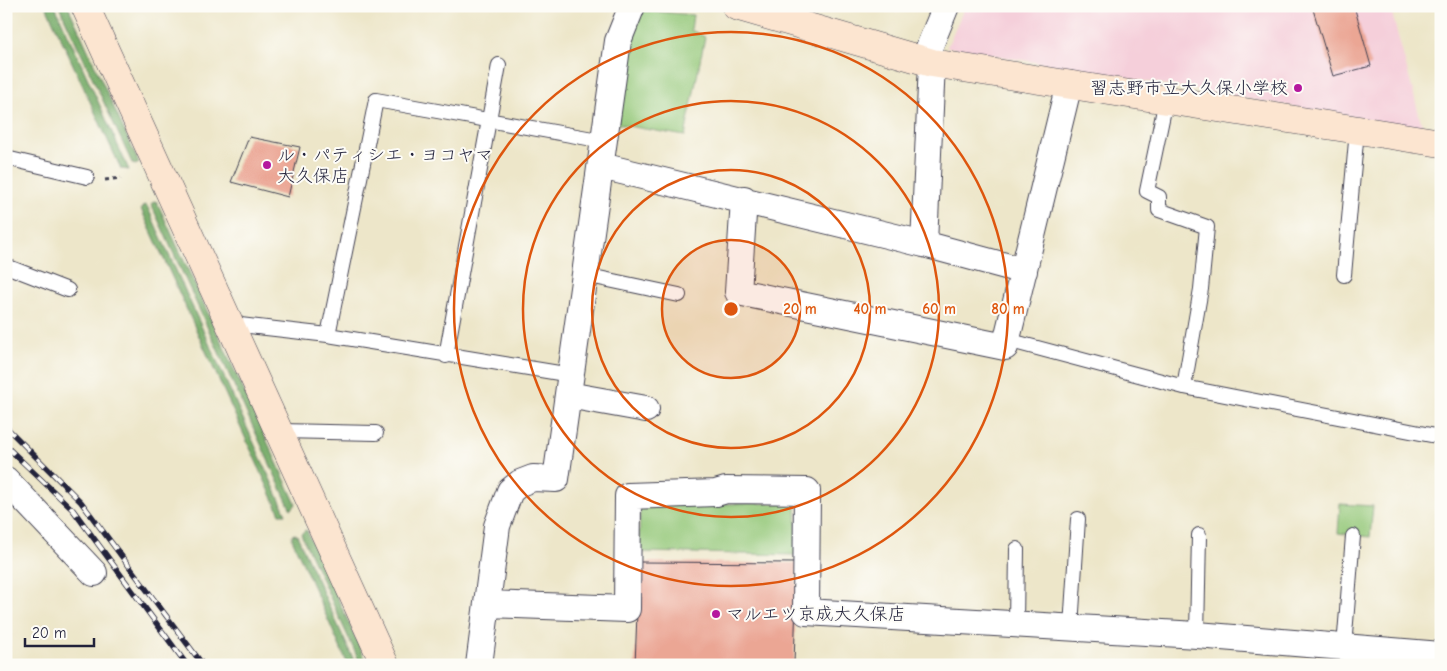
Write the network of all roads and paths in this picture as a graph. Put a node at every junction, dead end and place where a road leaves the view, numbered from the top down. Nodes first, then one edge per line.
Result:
1 (85, 6) edge
2 (632, 6) edge
3 (736, 6) edge
4 (946, 6) edge
5 (928, 62) junction
6 (499, 65) dead end
7 (1069, 84) junction
8 (1166, 100) junction
9 (489, 119) junction
10 (1358, 130) junction
11 (1441, 143) edge
12 (602, 154) junction
13 (6, 158) edge
14 (87, 177) dead end
15 (744, 199) junction
16 (924, 244) junction
17 (6, 266) edge
18 (1024, 271) junction
19 (585, 275) junction
20 (1344, 275) dead end
21 (68, 290) dead end
22 (679, 295) dead end
23 (232, 324) junction
24 (328, 335) junction
25 (1007, 340) junction
26 (446, 356) junction
27 (570, 385) junction
28 (1184, 388) junction
29 (646, 409) dead end
30 (280, 431) junction
31 (376, 433) dead end
32 (1441, 437) edge
33 (6, 480) edge
34 (1078, 519) dead end
35 (1199, 535) dead end
36 (1353, 536) dead end
37 (1017, 549) dead end
38 (94, 573) dead end
39 (487, 604) junction
40 (1016, 624) junction
41 (1071, 627) junction
42 (1197, 635) junction
43 (1344, 647) junction
44 (1441, 655) edge
45 (385, 665) edge
46 (479, 665) edge

1 - 23 street
2 - 12 street
3 - 5 street
4 - 5 street
5 - 7 street
5 - 16 street
6 - 9 lane
7 - 8 street
7 - 18 street
8 - 10 street
8 - 28 lane
9 - 12 lane
9 - 24 lane
9 - 26 lane
10 - 11 street
10 - 20 lane
12 - 15 street
12 - 19 street
13 - 14 lane
15 - 16 street
15 - 25 street
16 - 18 street
17 - 21 lane
18 - 25 street
19 - 22 lane
19 - 27 street
23 - 24 lane
23 - 30 street
24 - 26 lane
25 - 28 lane
26 - 27 lane
27 - 29 street
27 - 39 street
28 - 32 lane
30 - 31 lane
30 - 45 street
33 - 38 street
34 - 41 lane
35 - 42 lane
36 - 43 lane
37 - 40 lane
39 - 40 street
39 - 46 street
40 - 41 street
41 - 42 street
42 - 43 street
43 - 44 street

